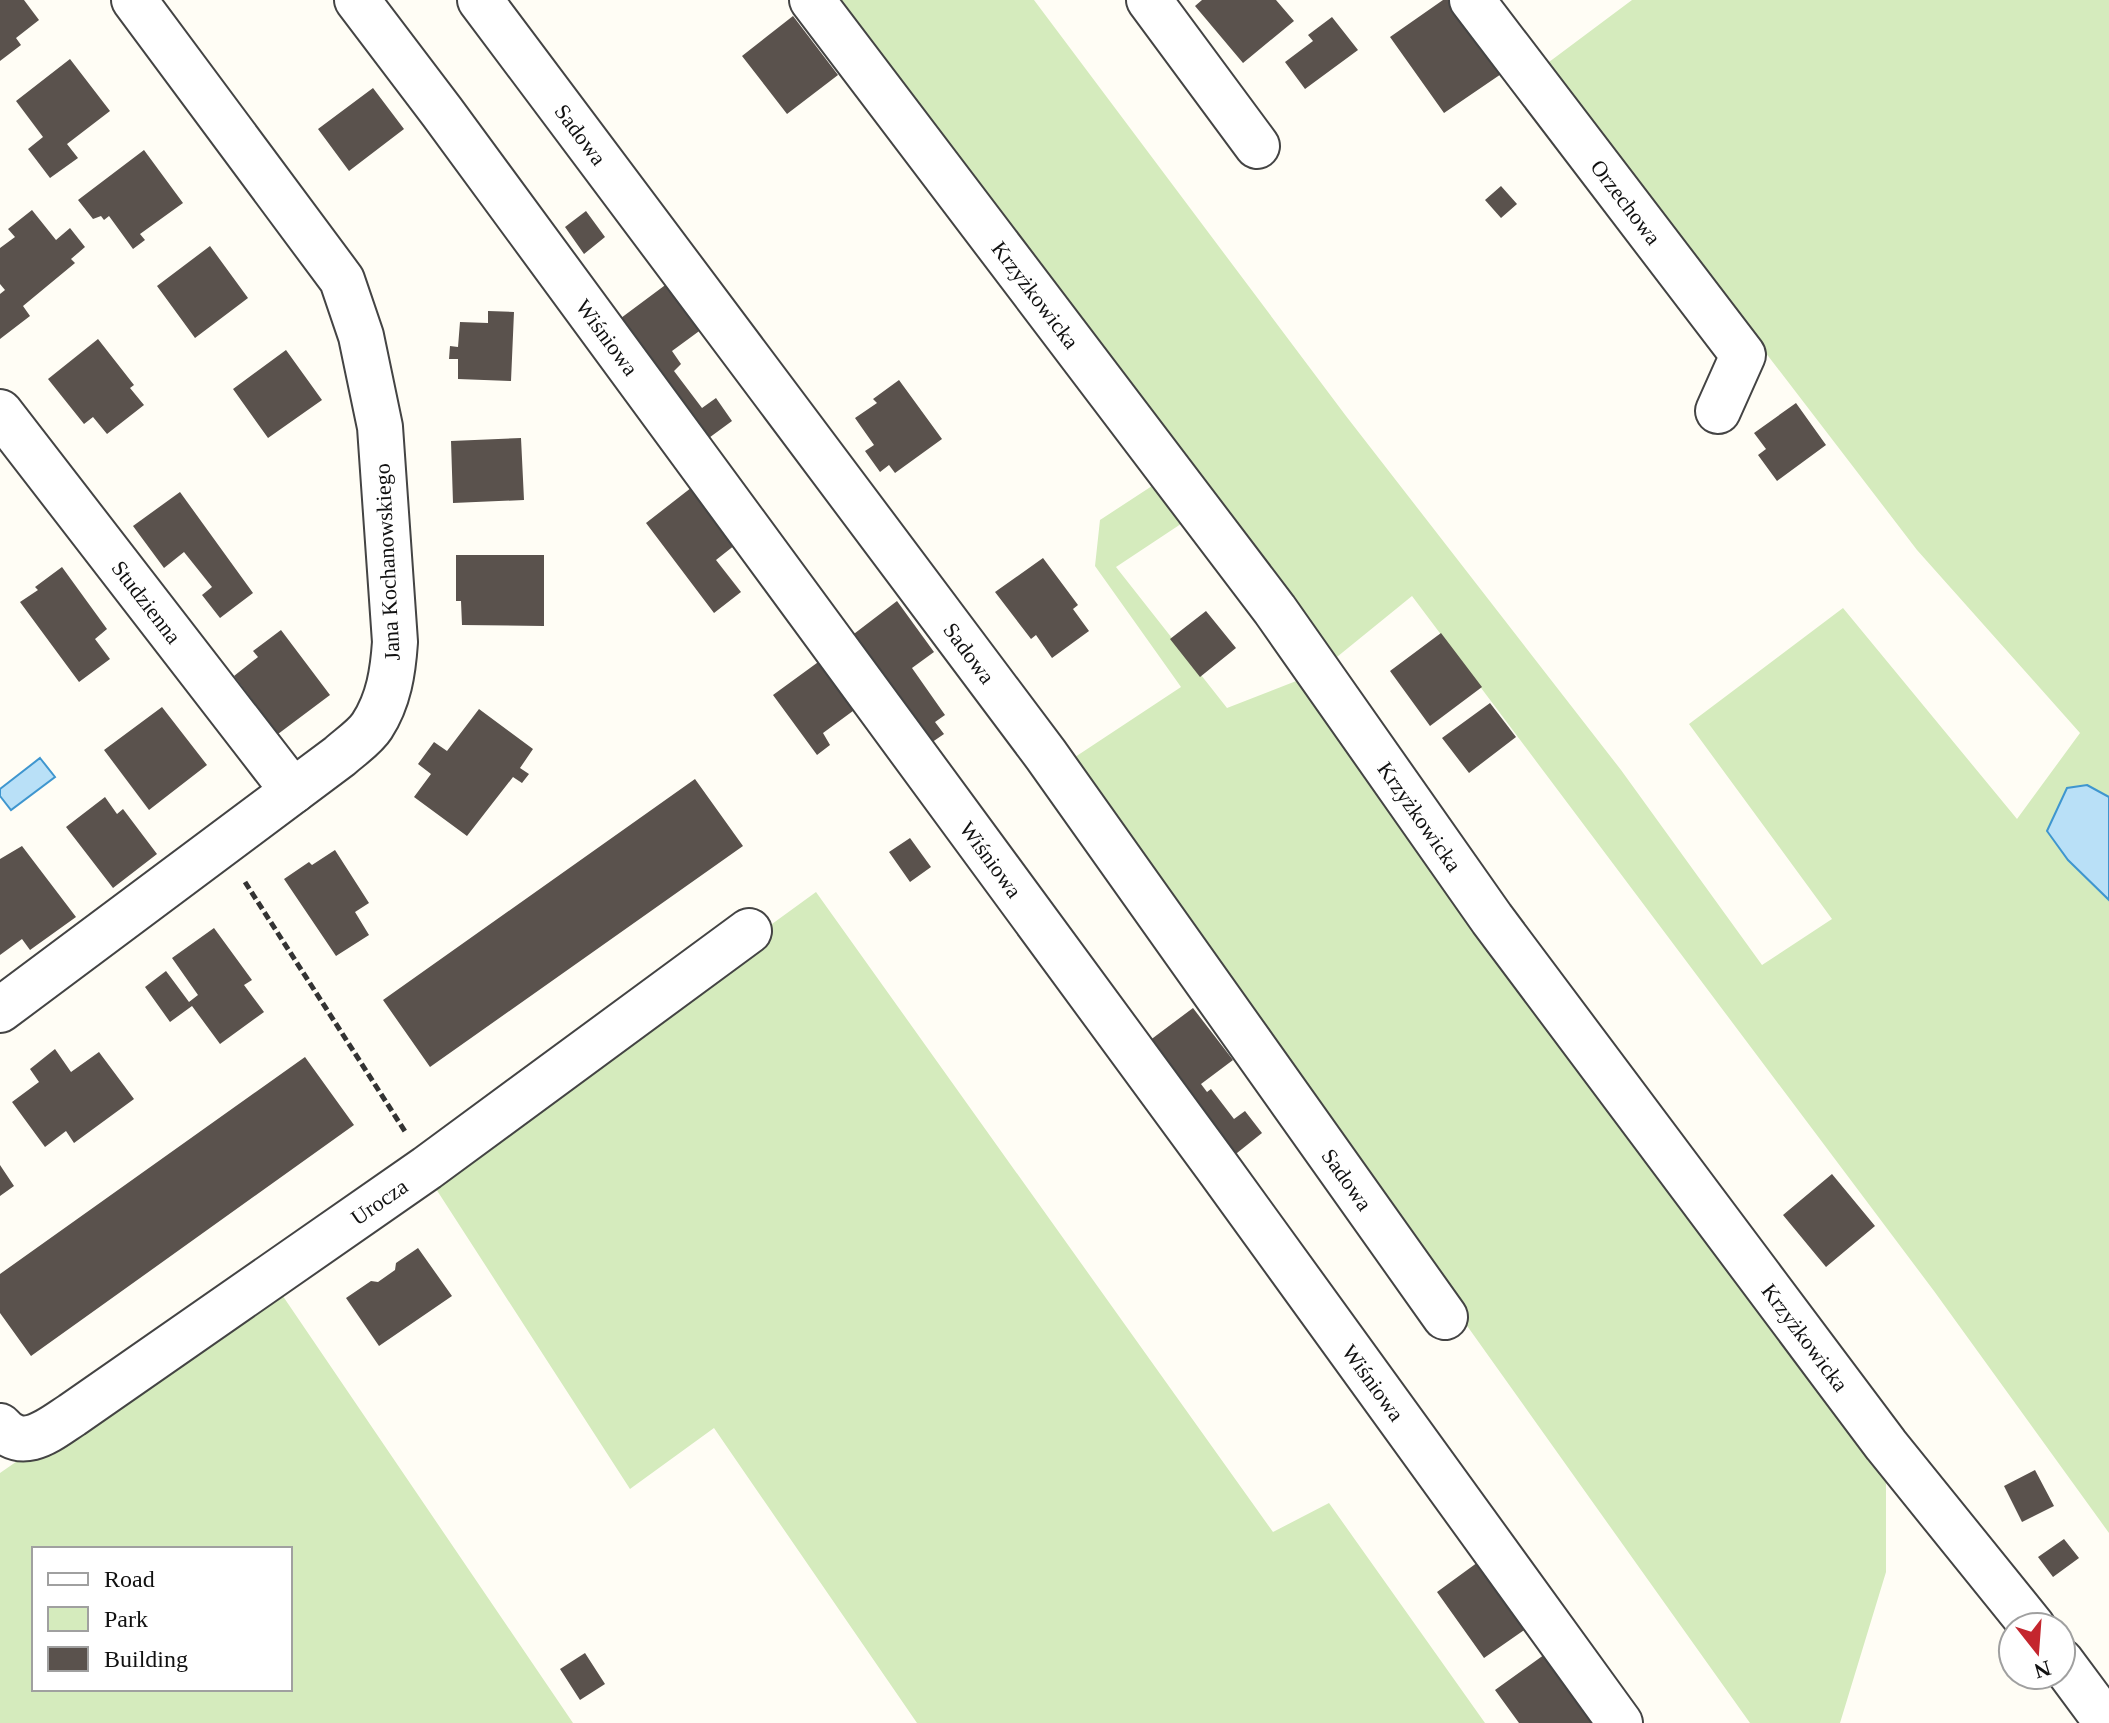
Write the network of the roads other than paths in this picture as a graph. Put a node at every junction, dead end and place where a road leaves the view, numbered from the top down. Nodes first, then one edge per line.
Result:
1 (134, 0) edge
2 (357, 0) edge
3 (480, 0) edge
4 (812, 0) edge
5 (1149, 0) edge
6 (1472, 0) edge
7 (1257, 146) dead end
8 (1718, 411) dead end
9 (0, 412) edge
10 (293, 791) junction
11 (749, 931) dead end
12 (0, 1010) edge
13 (1445, 1317) dead end
14 (0, 1426) edge
15 (2020, 1611) edge
16 (2077, 1683) edge
17 (1620, 1723) edge
18 (2107, 1723) edge

1 - 10 street, Jana Kochanowskiego
2 - 17 street, Wiśniowa
3 - 13 street, Sadowa
4 - 15 street, Krzyżkowicka
5 - 7 street
6 - 8 street, Orzechowa
9 - 10 street, Studzienna
10 - 12 street, Jana Kochanowskiego
11 - 14 street, Urocza
16 - 18 street

